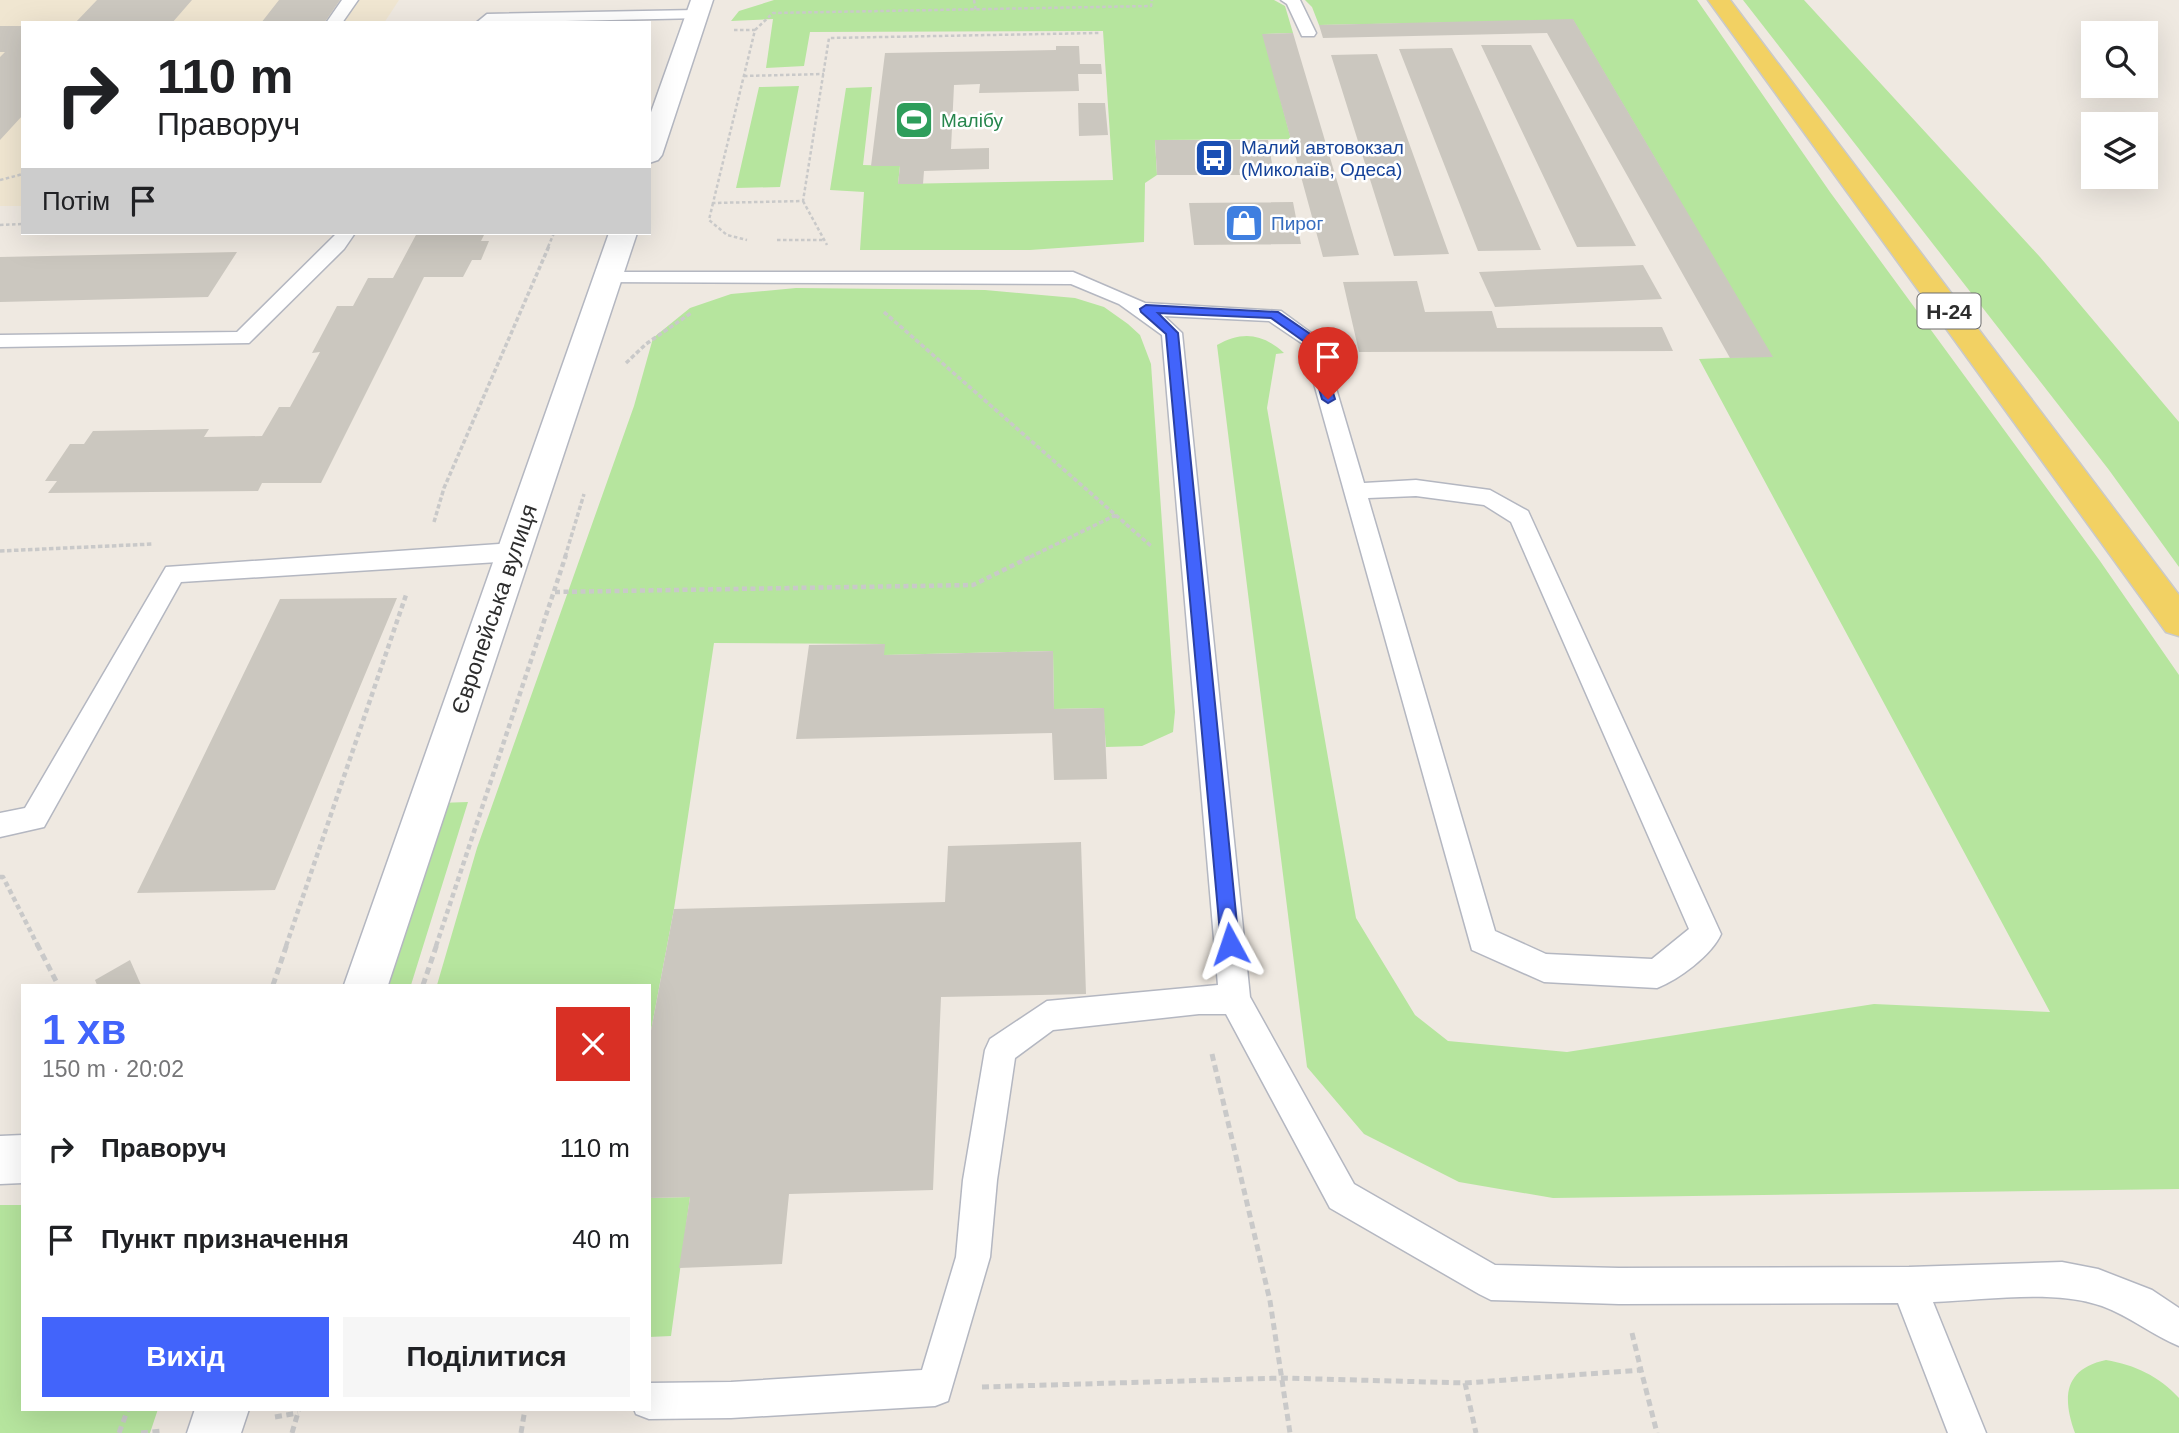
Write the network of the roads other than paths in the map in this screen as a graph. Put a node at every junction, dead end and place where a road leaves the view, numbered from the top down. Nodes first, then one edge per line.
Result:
1 (350, 0) edge
2 (1289, 0) edge
3 (1719, 0) edge
4 (697, 15) edge
5 (335, 21) edge
6 (485, 21) edge
7 (1308, 33) dead end
8 (651, 149) edge
9 (344, 235) edge
10 (622, 235) edge
11 (607, 278) junction
12 (1146, 309) junction
13 (0, 341) edge
14 (1355, 491) junction
15 (514, 552) junction
16 (2179, 622) edge
17 (0, 825) edge
18 (366, 984) edge
19 (1235, 1000) junction
20 (21, 1159) edge
21 (0, 1160) edge
22 (1909, 1285) junction
23 (2179, 1328) edge
24 (651, 1401) edge
25 (221, 1411) edge
26 (214, 1433) edge
27 (1967, 1433) edge

1 - 5 lane
2 - 7 lane
3 - 16 main road, Н-24
4 - 6 lane
4 - 8 street
9 - 13 lane
10 - 11 street, Європейська вулиця
11 - 12 lane
11 - 15 street, Європейська вулиця
12 - 14 lane
12 - 19 lane
14 - 14 lane
15 - 17 lane
15 - 18 street, Європейська вулиця
19 - 22 lane
19 - 24 lane
20 - 21 street
22 - 23 lane
22 - 27 lane
25 - 26 street

